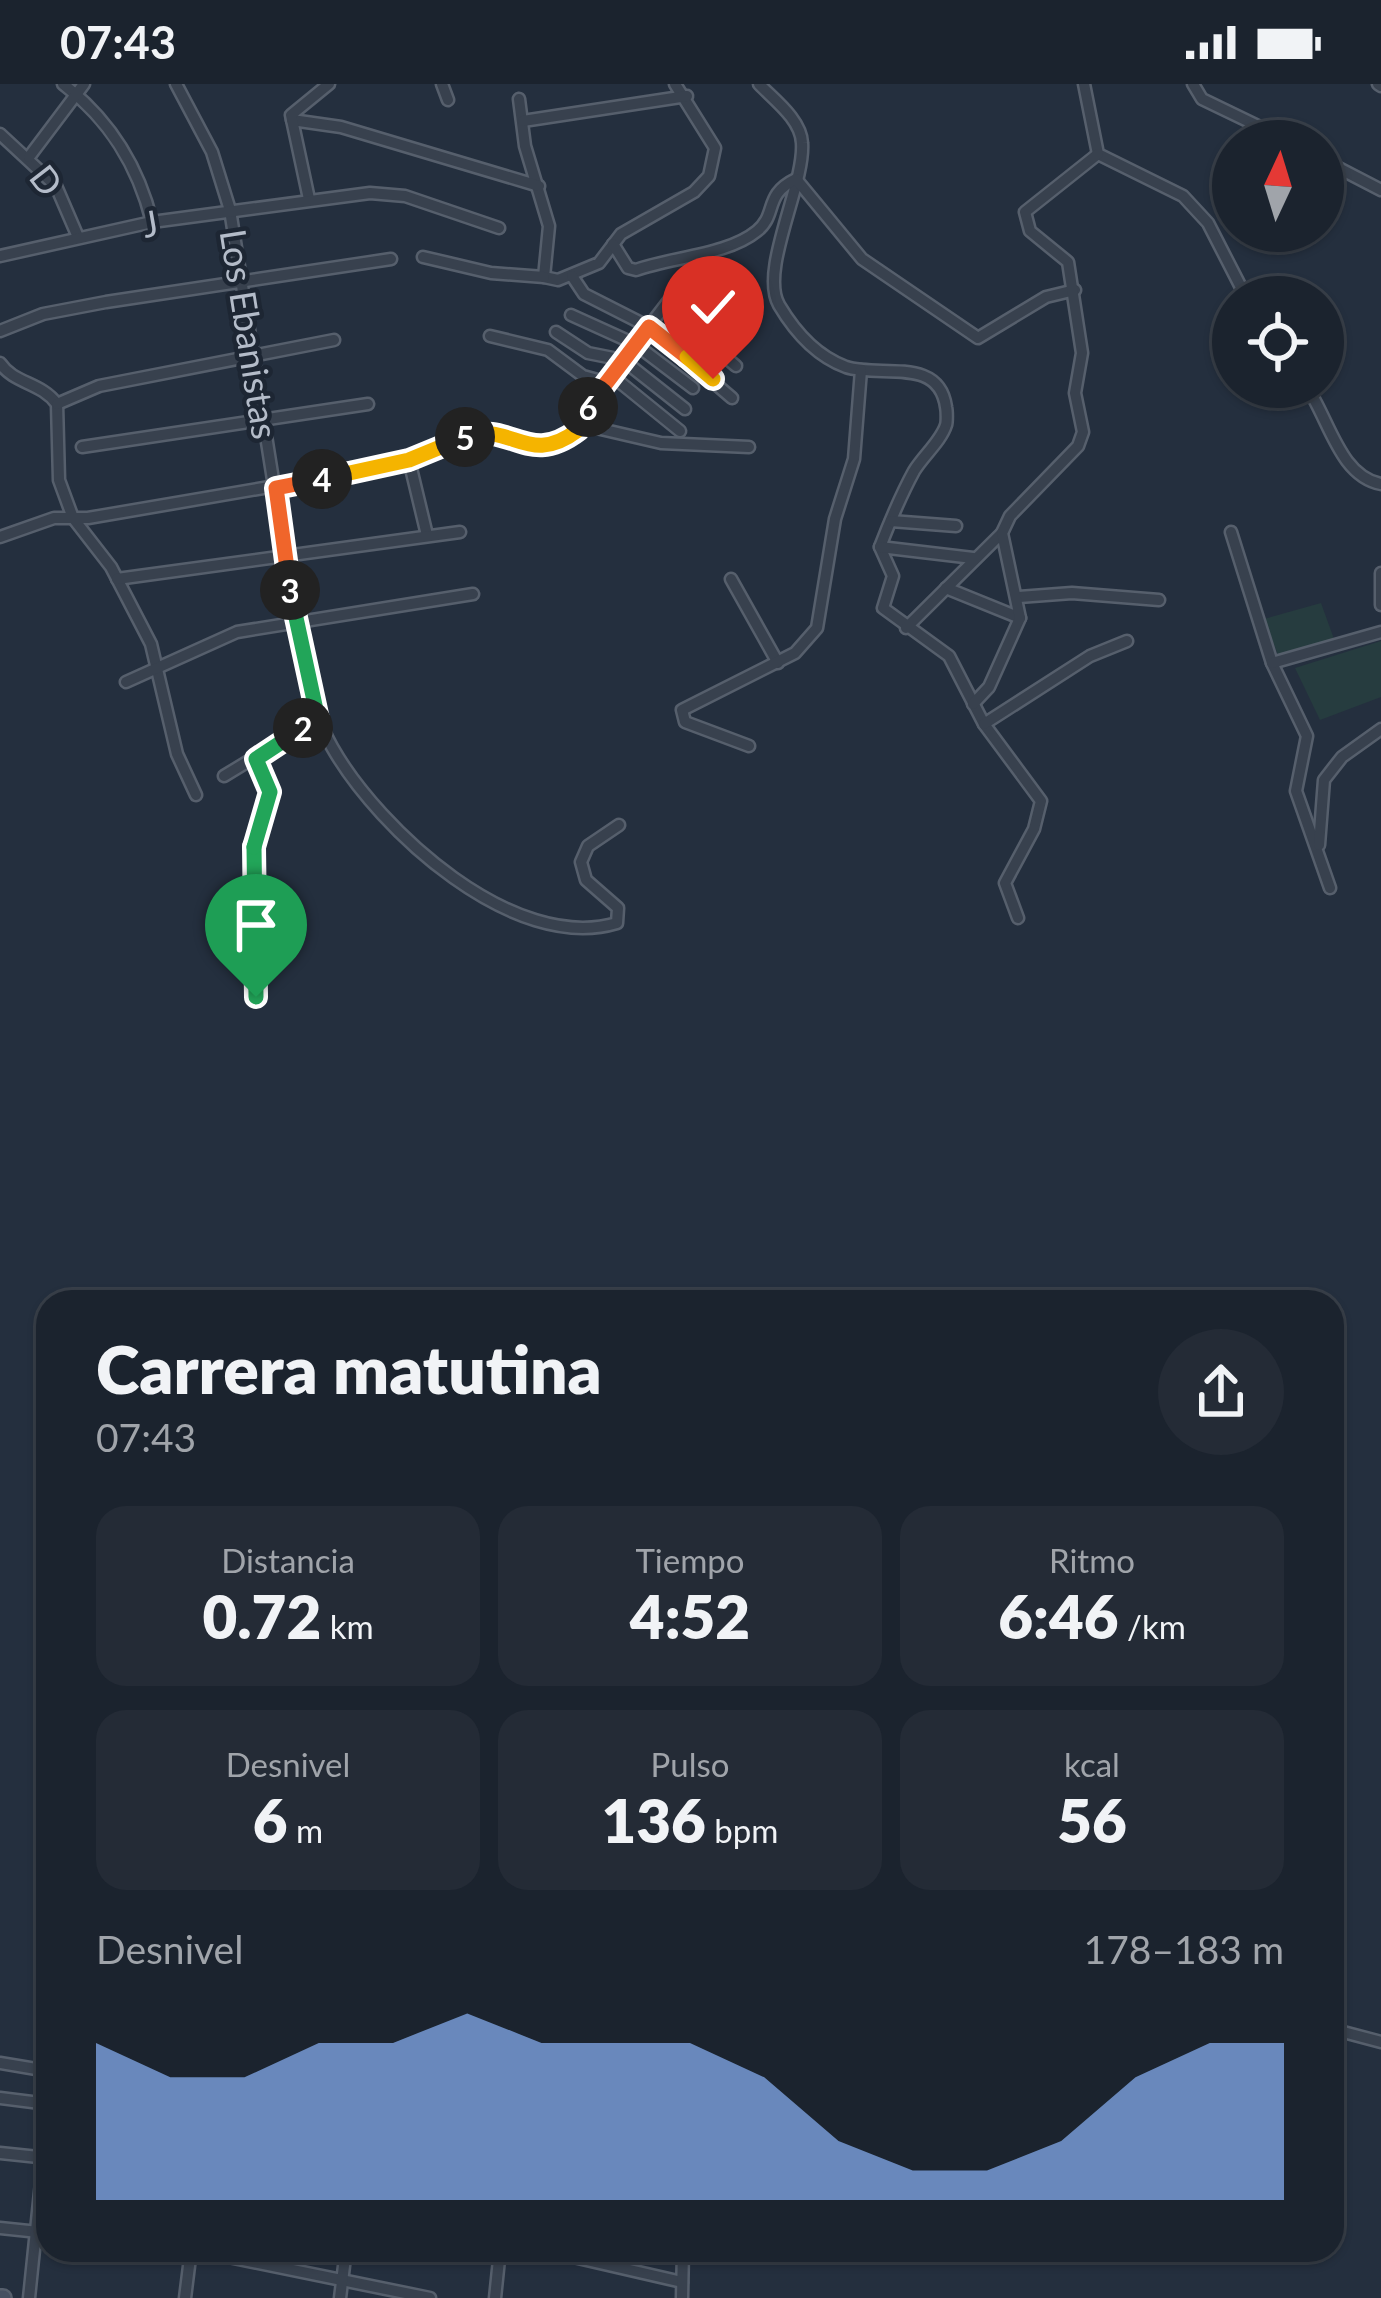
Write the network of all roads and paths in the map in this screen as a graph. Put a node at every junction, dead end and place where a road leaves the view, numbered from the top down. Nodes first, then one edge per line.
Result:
1 (63, 84) edge
2 (176, 84) edge
3 (329, 84) edge
4 (442, 84) edge
5 (674, 84) edge
6 (758, 84) edge
7 (1084, 84) edge
8 (1192, 84) edge
9 (80, 89) edge
10 (687, 97) junction
11 (448, 100) dead end
12 (519, 100) dead end
13 (292, 120) junction
14 (1246, 120) edge
15 (523, 121) junction
16 (0, 134) edge
17 (1098, 154) junction
18 (29, 157) junction
19 (1344, 171) edge
20 (796, 179) junction
21 (538, 186) junction
22 (1381, 190) edge
23 (308, 200) junction
24 (230, 210) junction
25 (152, 222) junction
26 (499, 228) dead end
27 (78, 237) junction
28 (613, 244) junction
29 (0, 256) edge
30 (423, 257) dead end
31 (391, 259) dead end
32 (572, 276) junction
33 (1235, 276) edge
34 (544, 277) junction
35 (242, 285) junction
36 (677, 290) dead end
37 (1075, 290) junction
38 (666, 307) junction
39 (571, 315) dead end
40 (649, 327) junction
41 (0, 331) edge
42 (556, 332) dead end
43 (490, 336) dead end
44 (334, 340) dead end
45 (635, 344) junction
46 (254, 352) junction
47 (623, 360) junction
48 (0, 363) edge
49 (736, 366) dead end
50 (861, 370) junction
51 (608, 379) junction
52 (693, 388) dead end
53 (732, 398) dead end
54 (57, 404) junction
55 (368, 404) dead end
56 (1319, 408) edge
57 (685, 409) dead end
58 (264, 420) junction
59 (578, 430) junction
60 (680, 431) dead end
61 (82, 446) dead end
62 (749, 447) dead end
63 (409, 460) junction
64 (1381, 484) edge
65 (276, 488) junction
66 (73, 518) junction
67 (891, 521) junction
68 (956, 526) dead end
69 (460, 532) dead end
70 (1232, 532) dead end
71 (1001, 533) junction
72 (427, 535) junction
73 (0, 537) edge
74 (880, 547) junction
75 (285, 556) junction
76 (973, 558) junction
77 (1381, 573) edge
78 (117, 579) junction
79 (731, 579) dead end
80 (946, 589) junction
81 (473, 594) dead end
82 (1018, 597) junction
83 (1159, 600) dead end
84 (1381, 605) edge
85 (1020, 618) junction
86 (295, 624) junction
87 (906, 628) junction
88 (1381, 632) edge
89 (1127, 641) dead end
90 (778, 663) junction
91 (1272, 663) junction
92 (156, 667) junction
93 (126, 682) dead end
94 (973, 704) junction
95 (318, 719) junction
96 (984, 724) junction
97 (1381, 729) edge
98 (748, 746) dead end
99 (256, 759) junction
100 (224, 776) dead end
101 (196, 795) dead end
102 (619, 825) dead end
103 (1319, 845) junction
104 (1330, 888) dead end
105 (1018, 918) dead end
106 (256, 997) dead end
107 (1344, 2032) edge
108 (1381, 2042) edge
109 (0, 2063) edge
110 (36, 2070) edge
111 (0, 2098) edge
112 (36, 2102) edge
113 (0, 2153) edge
114 (36, 2157) edge
115 (0, 2228) edge
116 (36, 2231) edge
117 (36, 2262) edge
118 (190, 2262) edge
119 (254, 2262) edge
120 (345, 2262) edge
121 (499, 2262) edge
122 (595, 2262) edge
123 (683, 2262) edge
124 (343, 2279) junction
125 (682, 2282) junction
126 (29, 2298) edge
127 (185, 2298) edge
128 (340, 2298) edge
129 (430, 2298) edge
130 (495, 2298) edge
131 (682, 2298) edge

1 - 9 street
2 - 24 street, Los Ebanistas
3 - 13 street
4 - 11 street
5 - 10 street
6 - 20 street
7 - 17 street
8 - 14 street
9 - 18 street
9 - 25 street
10 - 15 street
10 - 28 street
12 - 15 street
13 - 21 street
13 - 23 street
15 - 21 street
16 - 18 street, D
17 - 33 street
17 - 37 street
18 - 27 street, D
19 - 22 street
20 - 28 street
20 - 37 street
20 - 50 street
21 - 34 street
23 - 24 street, J
23 - 26 street, J
24 - 25 street, J
24 - 35 street, Los Ebanistas
25 - 27 street, J
27 - 29 street, J
28 - 32 street
30 - 34 street
31 - 35 street
32 - 34 street
32 - 40 street
35 - 41 street
35 - 46 street, Los Ebanistas
36 - 38 street
37 - 71 street
38 - 40 street
38 - 49 street
39 - 45 street
40 - 45 street
40 - 53 street
42 - 47 street
43 - 51 street
44 - 46 street
45 - 47 street
45 - 52 street
46 - 54 street
46 - 58 street, Los Ebanistas
47 - 51 street
47 - 57 street
48 - 54 street
50 - 67 street
50 - 90 street
51 - 59 street
51 - 60 street
54 - 66 street
55 - 58 street
56 - 64 street
58 - 61 street
58 - 65 street, Los Ebanistas
59 - 62 street
59 - 63 street
63 - 65 street
63 - 72 street
65 - 66 street
65 - 75 street, Los Ebanistas
66 - 73 street
66 - 78 street
67 - 68 street
67 - 74 street
69 - 72 street
70 - 91 street
71 - 76 street
71 - 82 street
72 - 75 street
74 - 76 street
74 - 87 street
75 - 78 street
75 - 86 street, Los Ebanistas
76 - 80 street
77 - 84 street
78 - 92 street
79 - 90 street
80 - 85 street
80 - 87 street
81 - 86 street
82 - 83 street
82 - 85 street
85 - 94 street
86 - 92 street
86 - 95 street, Los Ebanistas
87 - 94 street
88 - 91 street
89 - 96 street
90 - 98 street
91 - 103 street
92 - 93 street
92 - 101 street
94 - 96 street
95 - 99 street
95 - 102 street, Los Ebanistas
96 - 105 street
97 - 103 street
99 - 100 street
99 - 106 street
103 - 104 street
107 - 108 street
109 - 110 street
111 - 112 street
113 - 114 street
115 - 116 street
117 - 126 street
118 - 127 street
119 - 124 street
120 - 124 street
121 - 130 street
122 - 125 street
123 - 125 street
124 - 128 street
124 - 129 street
125 - 131 street

